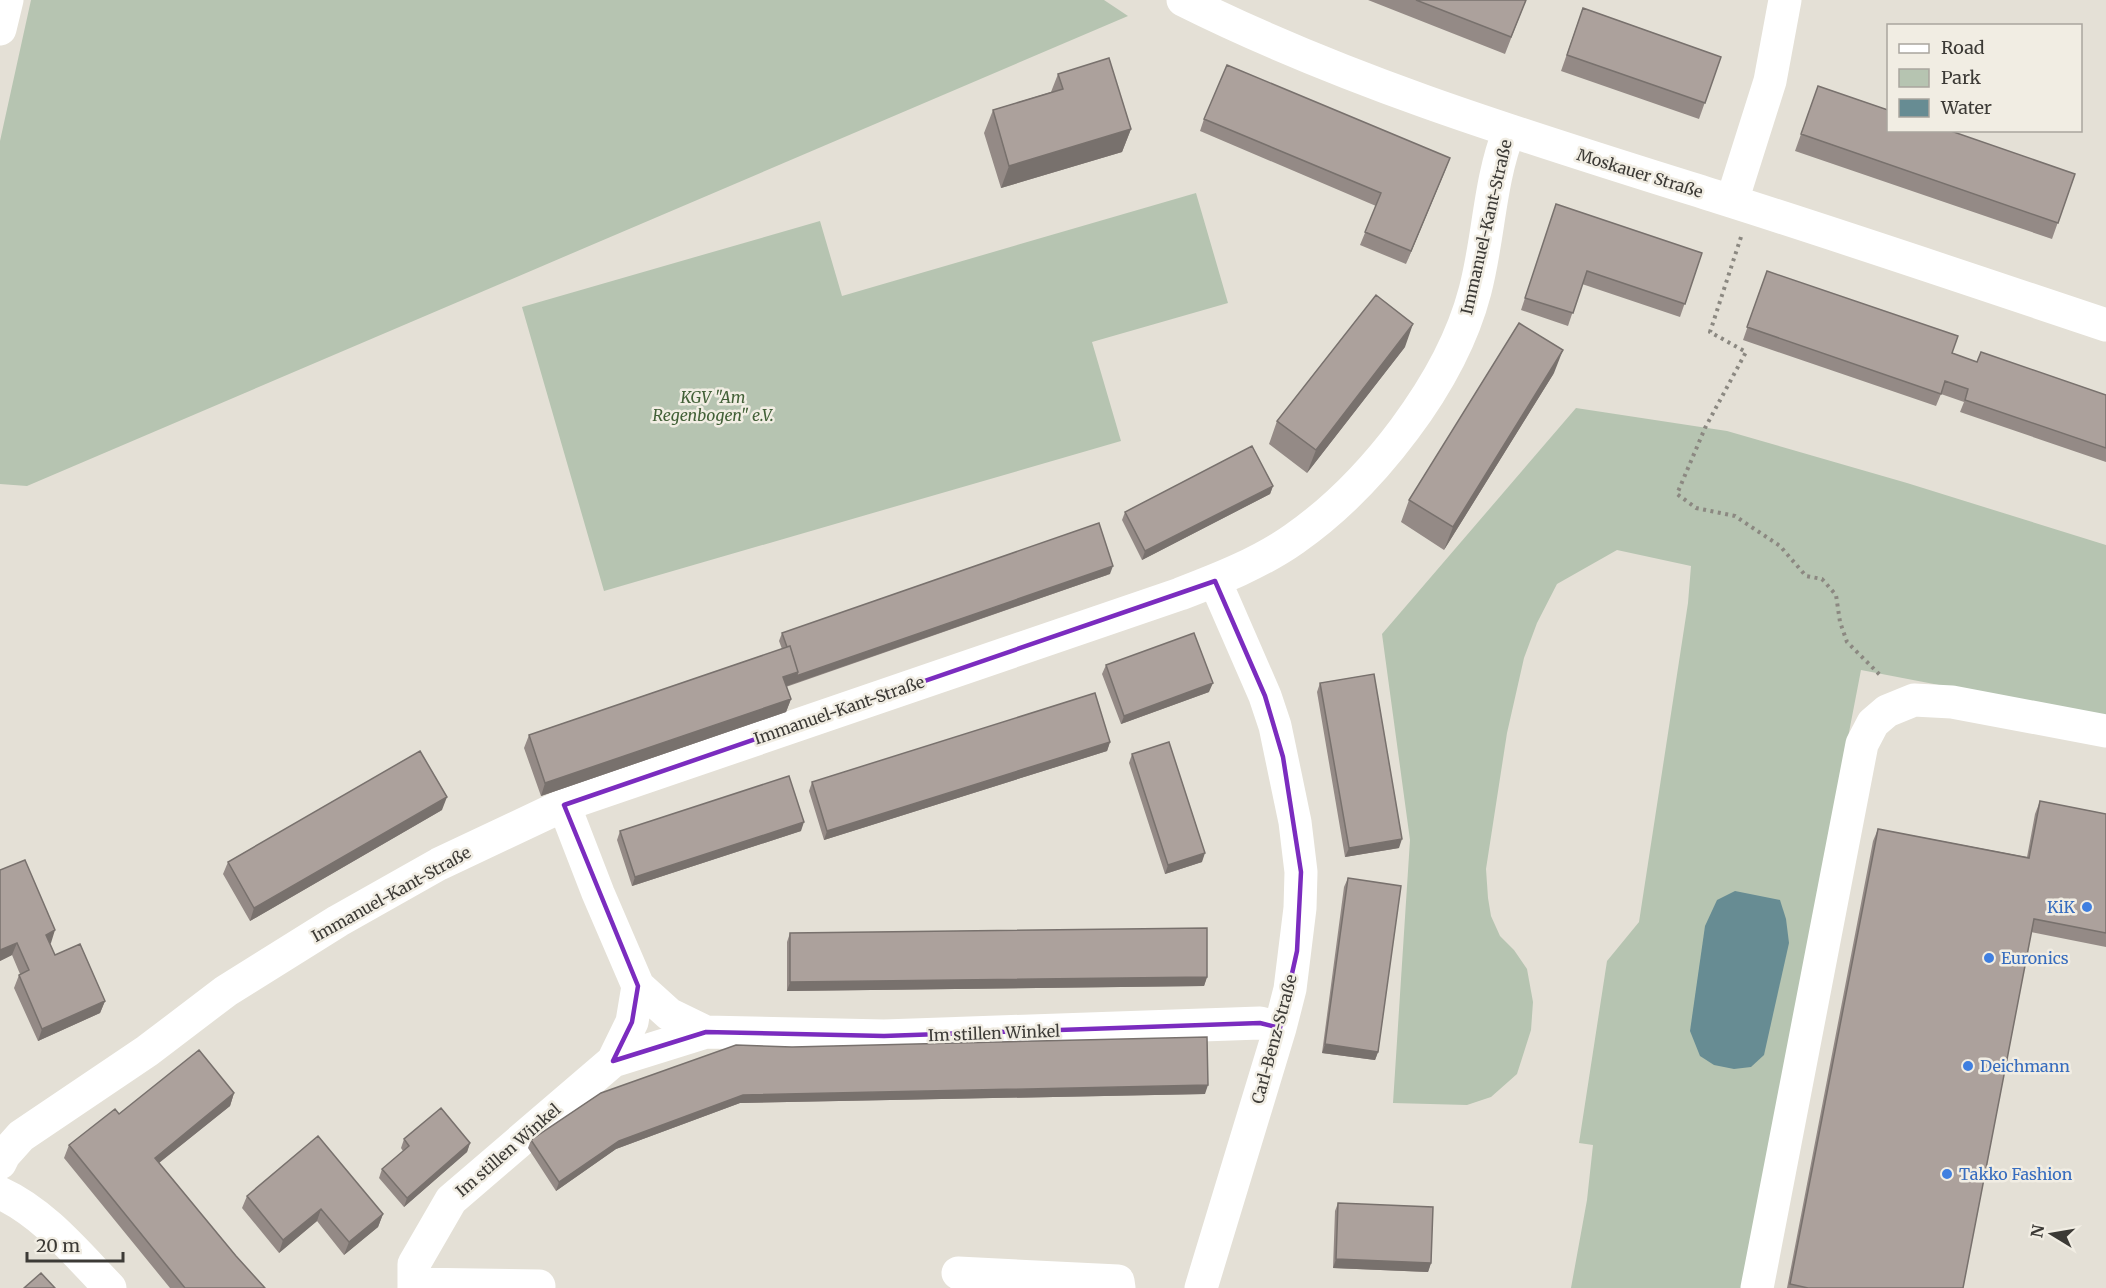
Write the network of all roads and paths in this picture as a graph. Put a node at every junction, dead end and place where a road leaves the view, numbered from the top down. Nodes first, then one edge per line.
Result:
1 (7, 0) edge
2 (1183, 0) edge
3 (1785, 0) edge
4 (0, 28) edge
5 (1509, 131) junction
6 (1741, 204) junction
7 (2106, 325) edge
8 (1215, 581) junction
9 (1900, 706) junction
10 (2106, 731) edge
11 (564, 805) junction
12 (638, 986) junction
13 (1280, 1028) junction
14 (706, 1032) junction
15 (613, 1061) junction
16 (0, 1163) edge
17 (0, 1193) edge
18 (958, 1273) dead end
19 (414, 1286) edge
20 (110, 1288) edge
21 (538, 1288) edge
22 (1119, 1288) edge
23 (1201, 1288) edge
24 (1757, 1288) edge

1 - 4 street
2 - 5 street, Moskauer Straße
3 - 6 street
5 - 6 street, Moskauer Straße
5 - 8 street, Immanuel-Kant-Straße
6 - 7 street, Moskauer Straße
6 - 9 path
8 - 11 street, Immanuel-Kant-Straße
8 - 13 street, Carl-Benz-Straße
9 - 10 street
9 - 24 street
11 - 12 street, Im stillen Winkel
11 - 16 street, Immanuel-Kant-Straße
12 - 14 street, Im stillen Winkel
12 - 15 street, Im stillen Winkel
13 - 14 street, Im stillen Winkel
13 - 23 street, Carl-Benz-Straße
14 - 15 street, Im stillen Winkel
15 - 19 street, Im stillen Winkel
17 - 20 street
18 - 22 street
19 - 21 street

